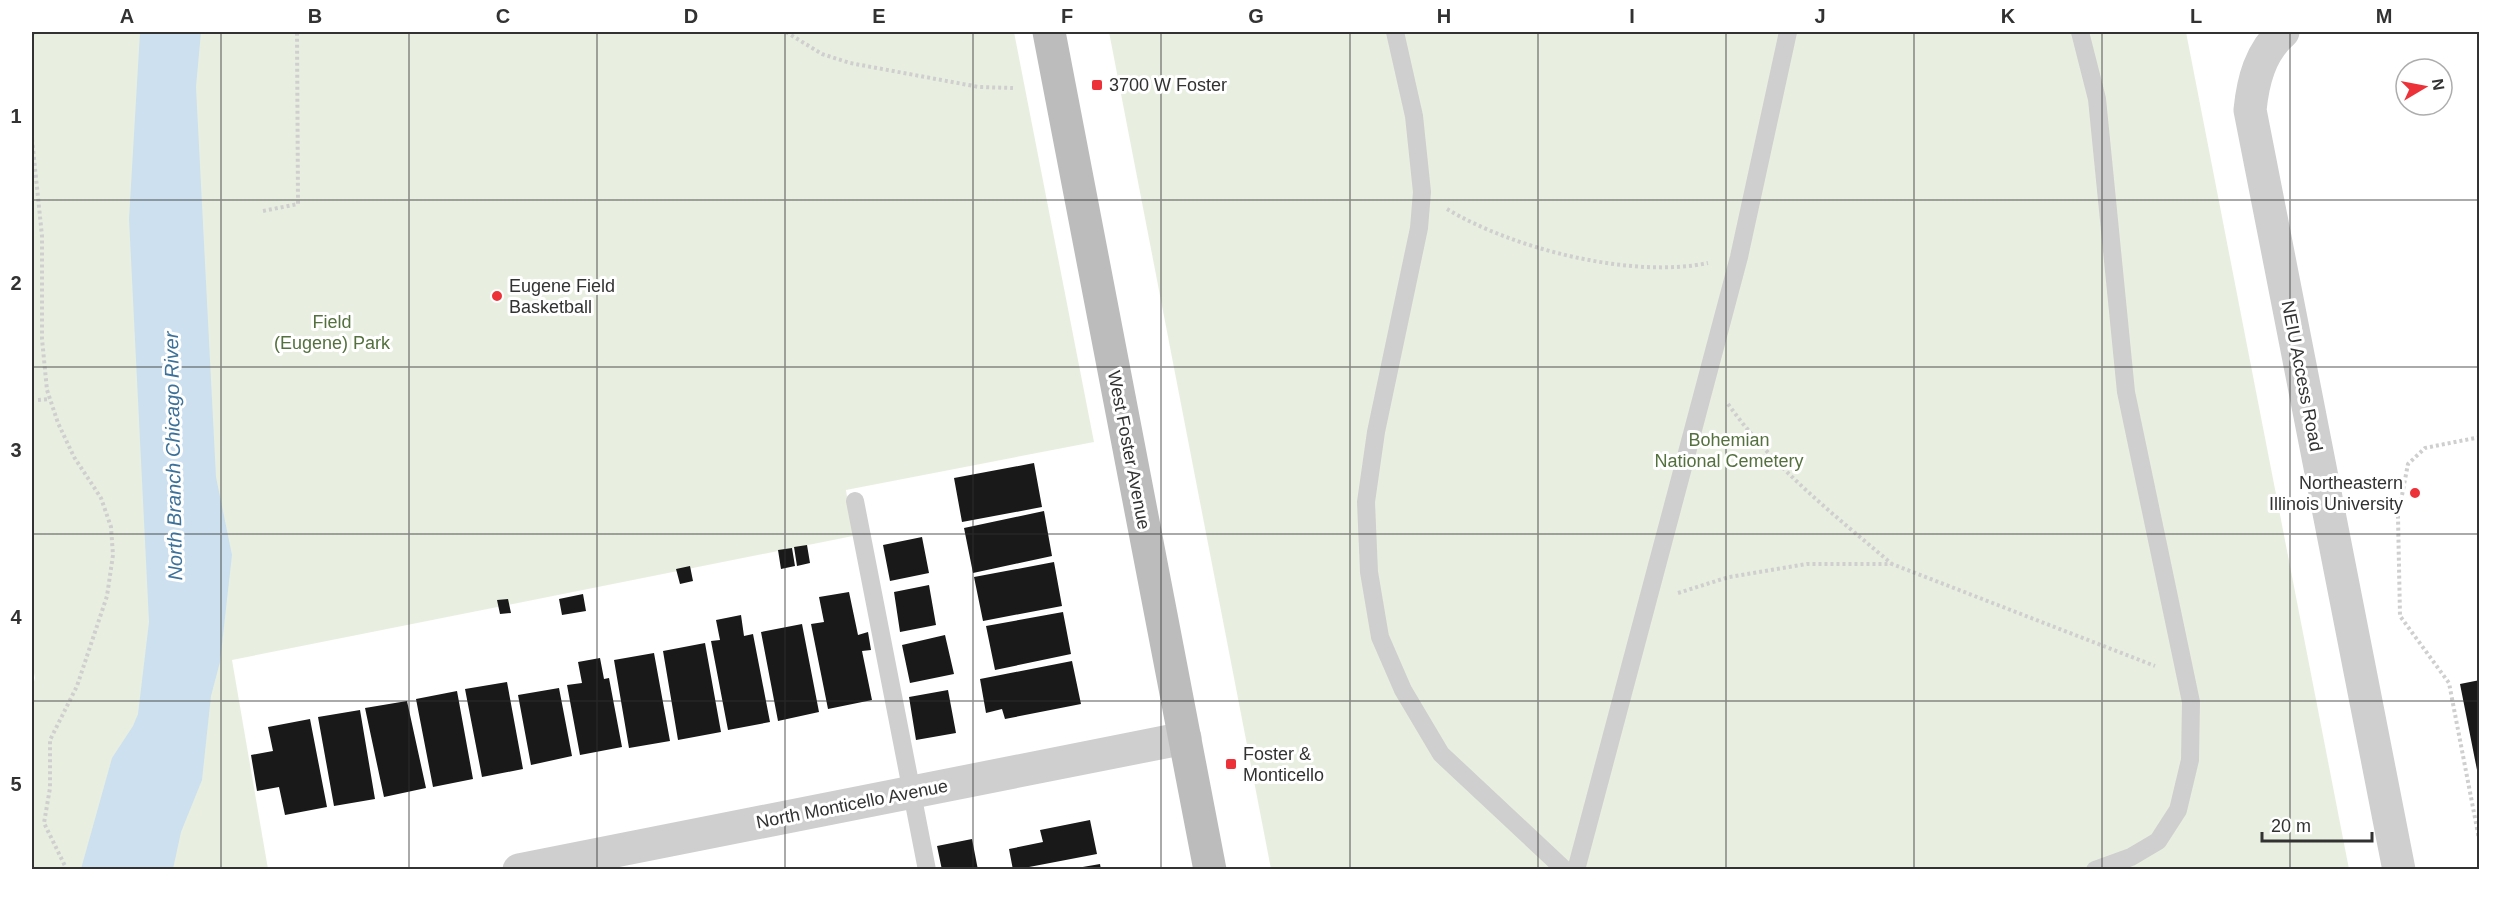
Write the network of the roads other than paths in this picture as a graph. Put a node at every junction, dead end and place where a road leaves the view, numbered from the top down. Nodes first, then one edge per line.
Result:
1 (1049, 32) edge
2 (1395, 32) edge
3 (1788, 32) edge
4 (2080, 32) edge
5 (2283, 32) edge
6 (855, 501) dead end
7 (1185, 738) junction
8 (912, 792) junction
9 (519, 870) edge
10 (927, 870) edge
11 (1210, 870) edge
12 (1565, 870) edge
13 (1576, 870) edge
14 (2095, 870) edge
15 (2399, 870) edge

1 - 7 main road, West Foster Avenue
2 - 12 lane
3 - 13 lane
4 - 14 lane
5 - 15 street, NEIU Access Road
6 - 8 lane
7 - 8 street, North Monticello Avenue
7 - 11 main road, West Foster Avenue
8 - 9 street, North Monticello Avenue
8 - 10 lane

